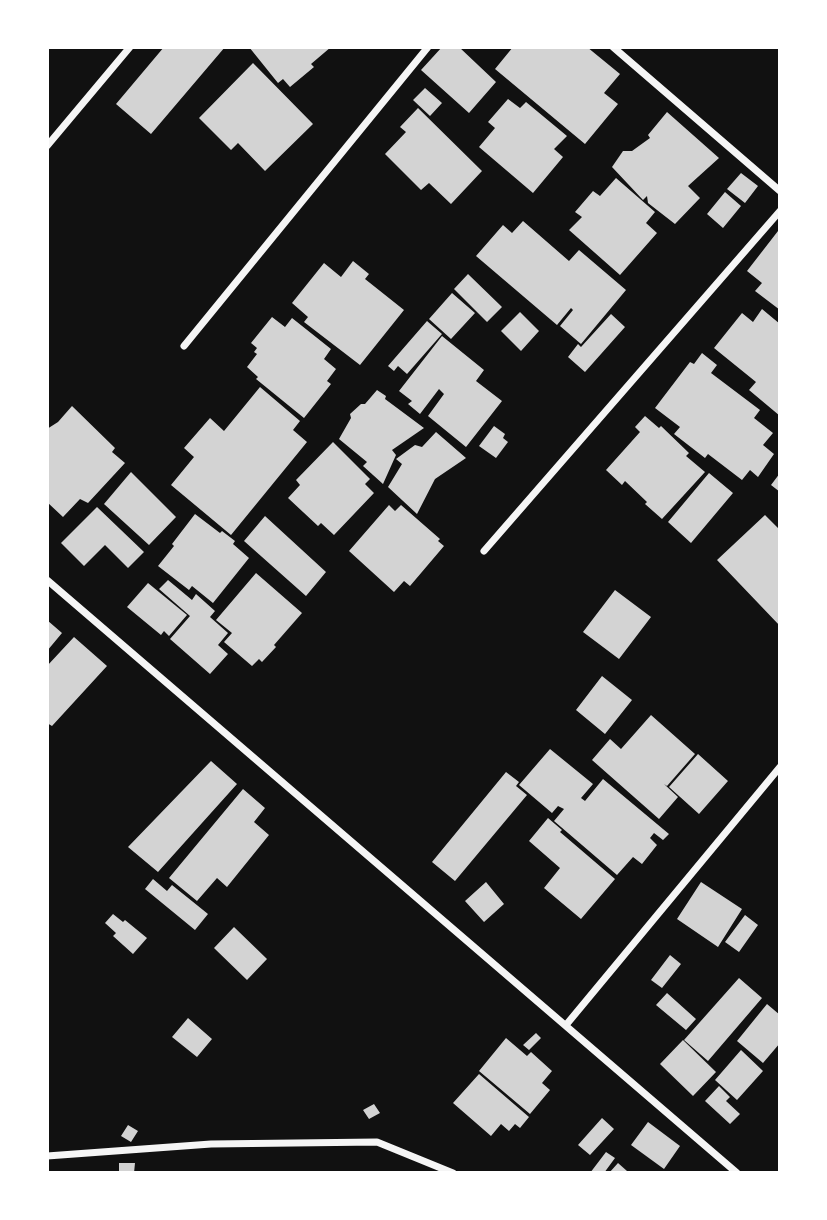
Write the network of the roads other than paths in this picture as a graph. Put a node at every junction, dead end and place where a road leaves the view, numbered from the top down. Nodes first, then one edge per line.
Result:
1 (130, 47) edge
2 (428, 47) edge
3 (613, 47) edge
4 (47, 146) edge
5 (780, 191) edge
6 (780, 211) edge
7 (184, 346) dead end
8 (484, 551) dead end
9 (47, 580) edge
10 (780, 767) edge
11 (566, 1025) junction
12 (47, 1156) edge
13 (453, 1173) edge
14 (737, 1173) edge

1 - 4 street
2 - 7 street
3 - 5 street
6 - 8 street
9 - 11 street
10 - 11 street
11 - 14 street
12 - 13 street

